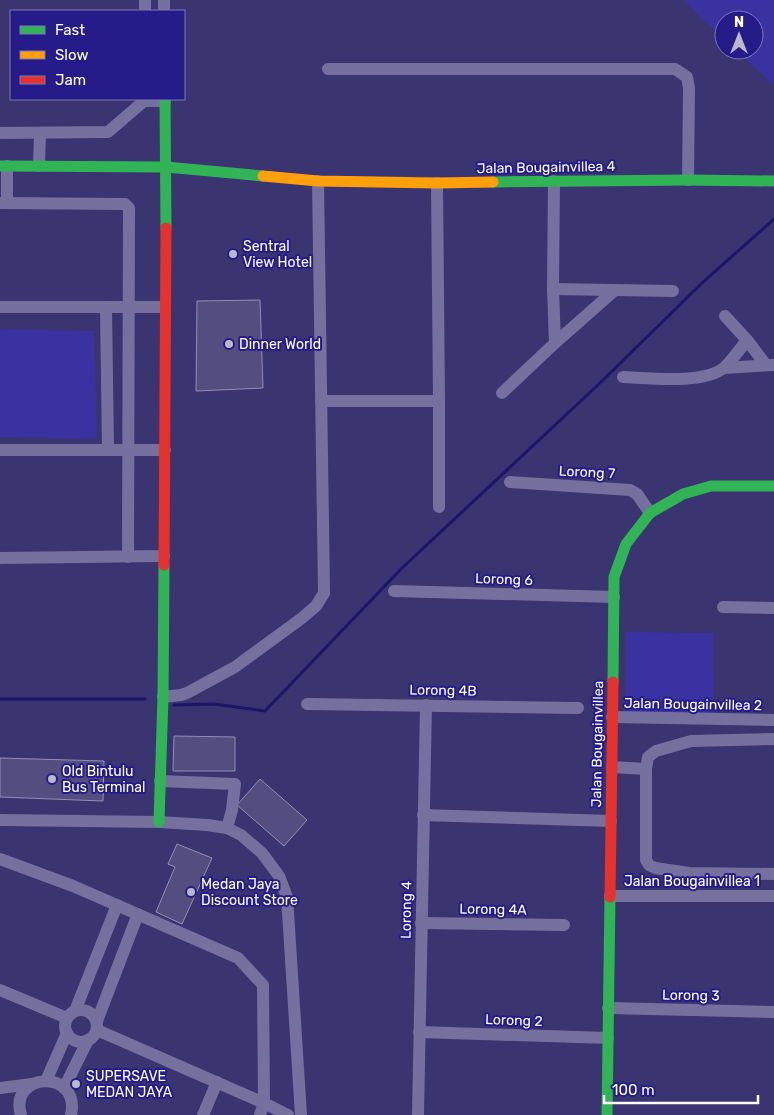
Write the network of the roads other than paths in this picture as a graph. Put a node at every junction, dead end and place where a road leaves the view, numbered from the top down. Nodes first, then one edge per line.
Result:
1 (328, 69) dead end
2 (144, 100) edge
3 (165, 100) edge
4 (0, 133) edge
5 (40, 133) junction
6 (3, 166) edge
7 (39, 166) junction
8 (166, 168) junction
9 (688, 180) junction
10 (774, 180) edge
11 (318, 181) junction
12 (554, 181) junction
13 (437, 183) junction
14 (4, 203) edge
15 (553, 289) junction
16 (615, 290) junction
17 (673, 291) dead end
18 (0, 306) edge
19 (106, 307) junction
20 (128, 307) junction
21 (165, 307) junction
22 (725, 316) dead end
23 (748, 340) junction
24 (555, 343) junction
25 (770, 365) edge
26 (724, 368) junction
27 (623, 377) dead end
28 (502, 393) dead end
29 (321, 401) junction
30 (440, 401) junction
31 (0, 450) edge
32 (108, 450) junction
33 (128, 450) junction
34 (164, 450) junction
35 (510, 482) dead end
36 (774, 486) edge
37 (439, 507) dead end
38 (650, 513) junction
39 (164, 556) junction
40 (128, 557) junction
41 (0, 558) edge
42 (394, 591) dead end
43 (614, 598) junction
44 (723, 607) dead end
45 (774, 608) edge
46 (163, 697) junction
47 (307, 704) dead end
48 (426, 705) junction
49 (578, 708) dead end
50 (612, 717) junction
51 (691, 718) junction
52 (774, 720) edge
53 (774, 739) edge
54 (691, 740) junction
55 (612, 767) junction
56 (646, 768) junction
57 (160, 781) junction
58 (423, 815) junction
59 (0, 820) edge
60 (611, 821) junction
61 (158, 822) junction
62 (227, 828) junction
63 (0, 860) edge
64 (689, 873) junction
65 (774, 874) edge
66 (610, 896) junction
67 (689, 896) junction
68 (774, 896) edge
69 (117, 905) junction
70 (138, 914) junction
71 (421, 923) junction
72 (564, 925) dead end
73 (0, 990) edge
74 (608, 1008) junction
75 (774, 1012) edge
76 (71, 1014) junction
77 (97, 1025) junction
78 (419, 1032) junction
79 (67, 1033) junction
80 (608, 1038) junction
81 (88, 1040) junction
82 (46, 1080) junction
83 (217, 1082) junction
84 (32, 1084) junction
85 (0, 1088) edge
86 (64, 1088) junction
87 (71, 1099) junction
88 (262, 1109) edge
89 (21, 1115) edge
90 (71, 1115) edge
91 (82, 1115) edge
92 (203, 1115) edge
93 (288, 1115) edge
94 (301, 1115) edge
95 (418, 1115) edge
96 (607, 1115) edge

1 - 9 street
2 - 3 street
2 - 5 street
3 - 8 street
4 - 5 street
5 - 7 street
6 - 7 street, Jalan Bougainvillea 4
6 - 14 street
7 - 8 street, Jalan Bougainvillea 4
8 - 11 street, Jalan Bougainvillea 4
8 - 21 street
9 - 10 street, Jalan Bougainvillea 4
9 - 12 street, Jalan Bougainvillea 4
11 - 13 street, Jalan Bougainvillea 4
11 - 29 street
12 - 13 street, Jalan Bougainvillea 4
12 - 15 street
13 - 30 street
14 - 20 street
15 - 16 street
15 - 24 street
16 - 17 street
16 - 24 street
18 - 19 street
19 - 20 street
19 - 32 street
20 - 21 street
20 - 33 street
21 - 34 street
22 - 23 street
23 - 25 street
23 - 26 street
24 - 28 street
25 - 26 street
26 - 27 street
29 - 30 street
29 - 46 street
30 - 37 street
31 - 32 street
32 - 33 street
33 - 34 street
33 - 40 street
34 - 39 street
35 - 38 street, Lorong 7
36 - 38 street, Jalan Bougainvillea
38 - 43 street, Jalan Bougainvillea
39 - 40 street
39 - 46 street
40 - 41 street
42 - 43 street, Lorong 6
43 - 50 street, Jalan Bougainvillea
44 - 45 street
46 - 57 street
47 - 48 street, Lorong 4B
48 - 49 street, Lorong 4B
48 - 58 street, Lorong 4
50 - 51 street, Jalan Bougainvillea 2
50 - 55 street, Jalan Bougainvillea
51 - 52 street, Jalan Bougainvillea 2
51 - 54 street
53 - 54 street
54 - 56 street
55 - 56 street
55 - 60 street, Jalan Bougainvillea
56 - 64 street
57 - 61 street
57 - 62 street
58 - 60 street
58 - 71 street, Lorong 4
59 - 61 street
60 - 66 street, Jalan Bougainvillea
61 - 62 street
62 - 94 street
63 - 69 street
64 - 65 street
64 - 67 street
66 - 67 street, Jalan Bougainvillea 1
66 - 74 street, Jalan Bougainvillea
67 - 68 street, Jalan Bougainvillea 1
69 - 70 street
69 - 76 street
70 - 77 street
70 - 88 street
71 - 72 street, Lorong 4A
71 - 78 street, Lorong 4
73 - 76 street
74 - 75 street, Lorong 3
74 - 80 street, Jalan Bougainvillea
76 - 77 street
76 - 79 street
77 - 81 street
77 - 83 street
78 - 80 street, Lorong 2
78 - 95 street, Lorong 4
79 - 81 street
79 - 82 street
80 - 96 street, Jalan Bougainvillea
81 - 86 street
82 - 84 street
82 - 86 street
83 - 88 street
83 - 92 street
84 - 85 street
84 - 89 street
86 - 87 street
87 - 90 street
87 - 91 street
88 - 93 street

